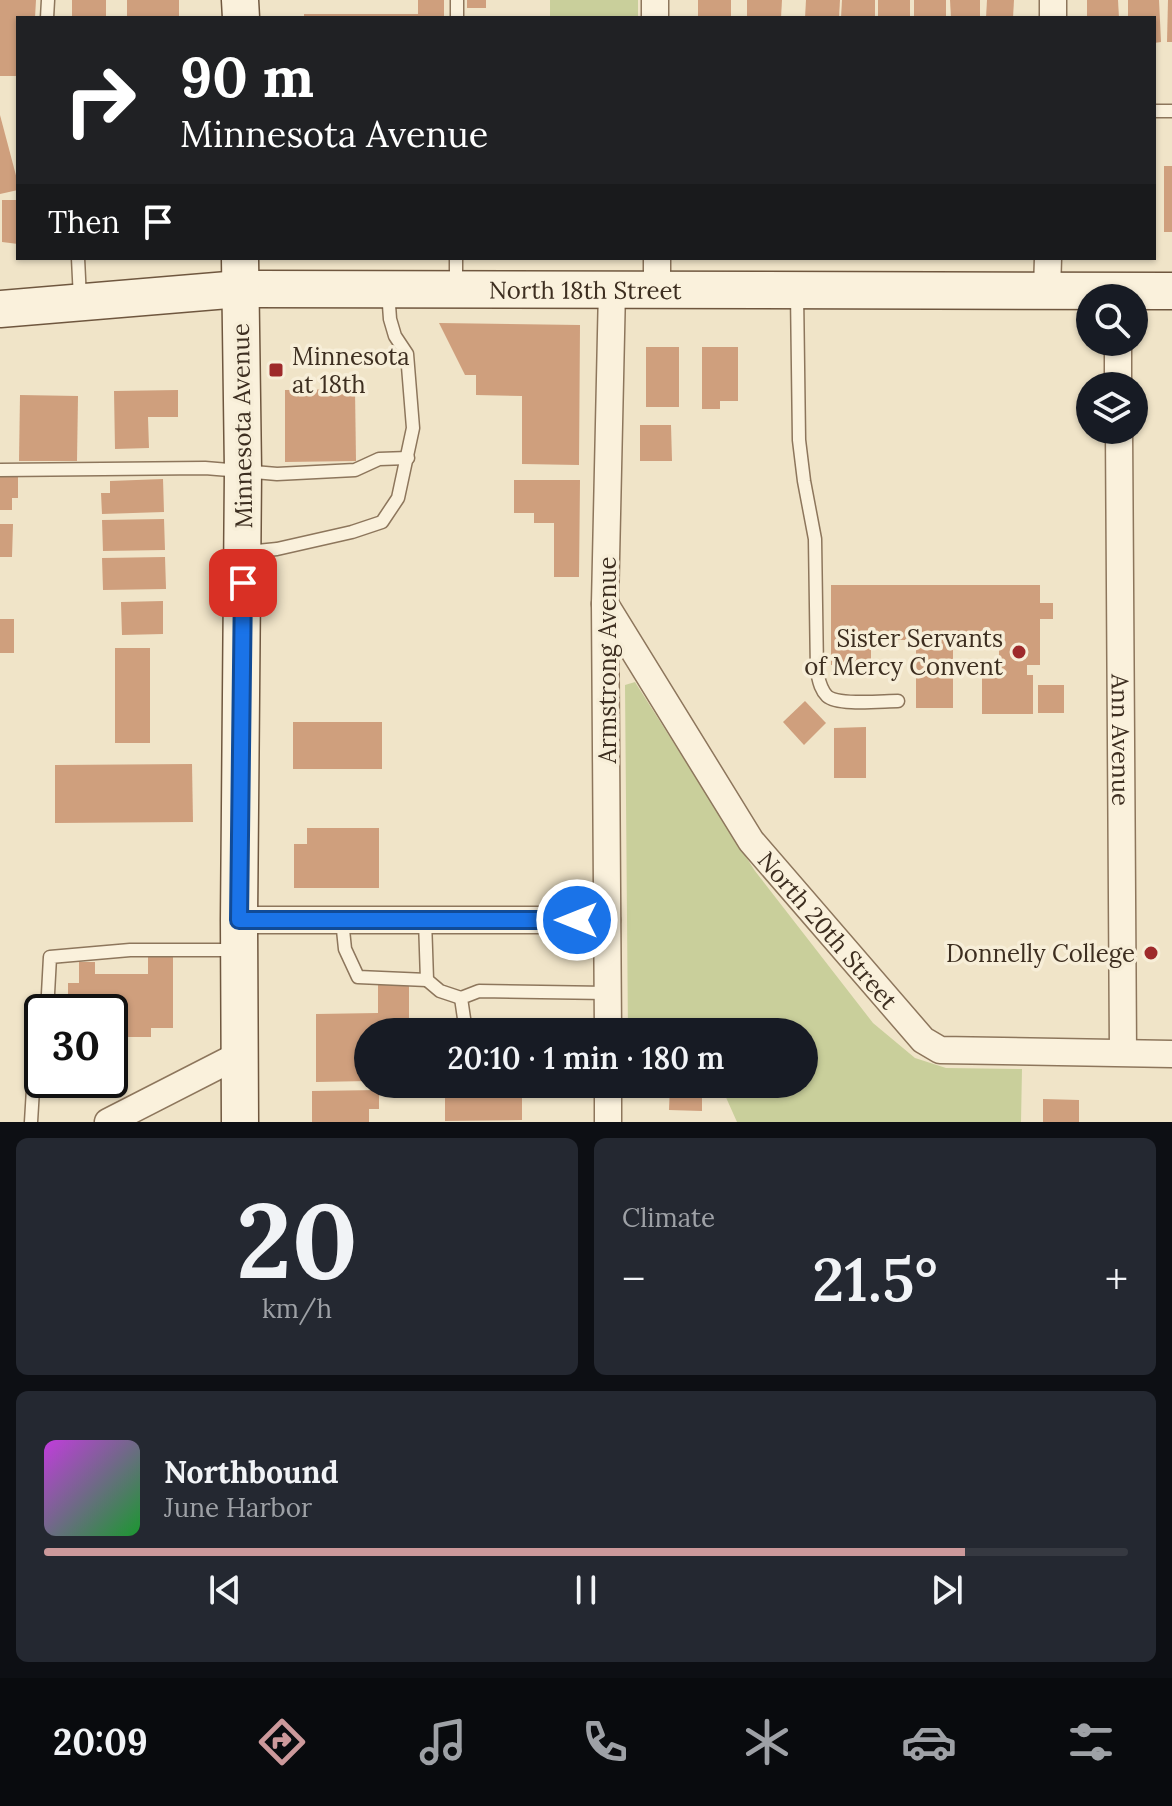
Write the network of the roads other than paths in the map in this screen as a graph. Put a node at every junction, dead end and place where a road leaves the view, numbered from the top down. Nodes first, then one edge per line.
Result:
1 (78, 260) edge
2 (456, 273) edge
3 (657, 273) edge
4 (240, 274) edge
5 (1047, 274) edge
6 (1081, 284) edge
7 (388, 288) junction
8 (612, 289) junction
9 (797, 290) junction
10 (1172, 291) edge
11 (1148, 293) edge
12 (80, 302) junction
13 (0, 309) edge
14 (1119, 444) edge
15 (408, 458) junction
16 (0, 470) edge
17 (243, 471) junction
18 (243, 552) junction
19 (605, 604) junction
20 (898, 701) dead end
21 (342, 920) junction
22 (425, 920) junction
23 (607, 920) junction
24 (239, 935) junction
25 (427, 980) junction
26 (607, 993) junction
27 (48, 994) edge
28 (461, 998) junction
29 (464, 1018) edge
30 (608, 1018) edge
31 (1123, 1052) junction
32 (239, 1055) junction
33 (1165, 1060) edge
34 (32, 1098) edge
35 (608, 1098) edge
36 (31, 1122) edge
37 (108, 1122) edge
38 (240, 1122) edge
39 (608, 1122) edge

1 - 12 lane
2 - 7 main road, North 18th Street
2 - 8 main road, North 18th Street
3 - 8 main road, North 18th Street
3 - 9 main road, North 18th Street
4 - 7 main road, North 18th Street
4 - 12 main road, North 18th Street
4 - 17 main road, Minnesota Avenue
5 - 6 main road, North 18th Street
5 - 9 main road, North 18th Street
7 - 15 lane
8 - 19 street, Armstrong Avenue
9 - 20 lane
10 - 11 main road, North 18th Street
12 - 13 main road, North 18th Street
14 - 31 street, Ann Avenue
15 - 17 lane
15 - 18 lane
16 - 17 lane
17 - 18 main road, Minnesota Avenue
18 - 24 main road, Minnesota Avenue
19 - 23 street, Armstrong Avenue
19 - 31 street, North 20th Street
21 - 22 street
21 - 24 street
21 - 25 lane
22 - 23 street
22 - 25 lane
23 - 26 street, Armstrong Avenue
24 - 27 lane
24 - 32 main road, Minnesota Avenue
25 - 28 lane
26 - 28 lane
26 - 30 street, Armstrong Avenue
28 - 29 lane
31 - 33 street, North 20th Street
32 - 37 street
32 - 38 main road, Minnesota Avenue
34 - 36 lane
35 - 39 street

